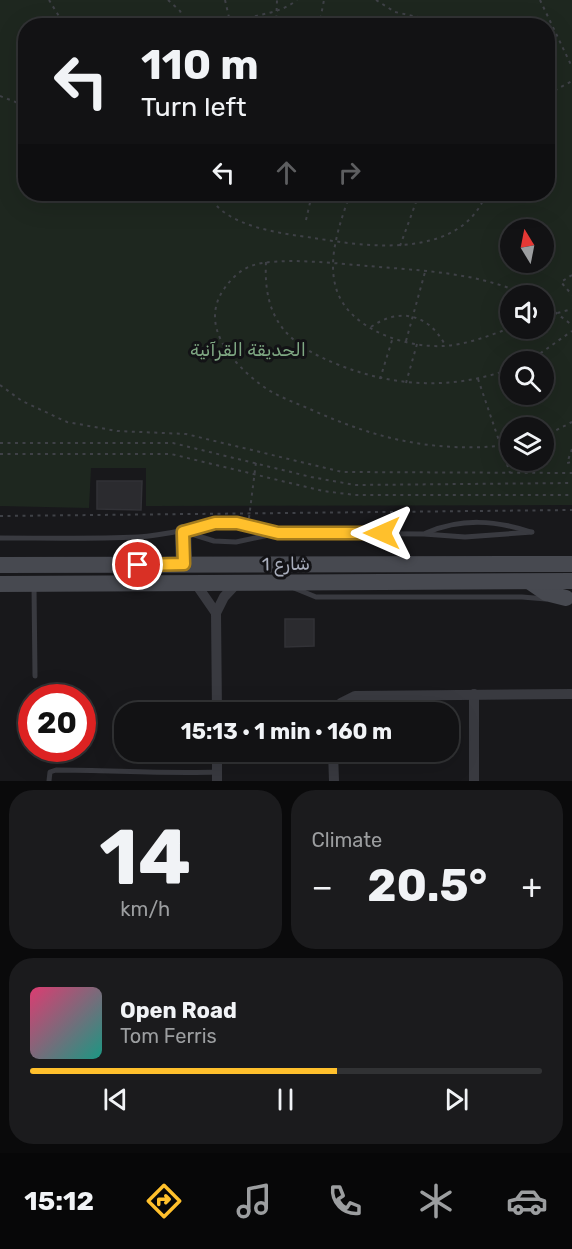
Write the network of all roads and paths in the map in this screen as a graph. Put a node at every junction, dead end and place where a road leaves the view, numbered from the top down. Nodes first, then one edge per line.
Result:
1 (49, 0) edge
2 (168, 0) edge
3 (225, 0) edge
4 (277, 0) edge
5 (297, 0) edge
6 (324, 0) edge
7 (376, 0) edge
8 (540, 0) edge
9 (275, 14) junction
10 (60, 18) edge
11 (184, 18) edge
12 (231, 18) edge
13 (247, 18) edge
14 (275, 18) edge
15 (321, 18) edge
16 (422, 18) edge
17 (549, 18) edge
18 (555, 31) edge
19 (572, 67) edge
20 (572, 81) edge
21 (555, 90) edge
22 (0, 96) edge
23 (18, 103) edge
24 (212, 201) edge
25 (310, 201) edge
26 (348, 201) edge
27 (417, 201) edge
28 (482, 201) edge
29 (306, 220) dead end
30 (336, 242) junction
31 (400, 246) junction
32 (266, 262) junction
33 (334, 263) junction
34 (425, 272) junction
35 (572, 275) edge
36 (500, 286) edge
37 (572, 295) edge
38 (572, 309) edge
39 (554, 310) edge
40 (558, 312) junction
41 (554, 313) edge
42 (413, 316) junction
43 (572, 325) edge
44 (371, 327) junction
45 (500, 331) edge
46 (572, 331) edge
47 (393, 337) junction
48 (406, 342) junction
49 (417, 344) junction
50 (446, 346) junction
51 (544, 351) edge
52 (500, 372) edge
53 (477, 378) junction
54 (380, 379) junction
55 (406, 383) junction
56 (0, 385) edge
57 (572, 422) edge
58 (554, 431) edge
59 (0, 443) edge
60 (500, 443) edge
61 (500, 446) edge
62 (572, 449) edge
63 (0, 454) edge
64 (256, 462) junction
65 (572, 462) edge
66 (253, 473) junction
67 (510, 473) joint
68 (572, 473) edge
69 (572, 483) edge
70 (572, 495) edge
71 (572, 510) edge
72 (249, 513) junction
73 (0, 516) edge
74 (248, 524) junction
75 (183, 532) junction
76 (278, 533) junction
77 (424, 534) junction
78 (0, 538) edge
79 (184, 564) junction
80 (572, 564) edge
81 (0, 565) edge
82 (572, 581) edge
83 (529, 582) junction
84 (285, 583) junction
85 (0, 584) edge
86 (34, 584) junction
87 (195, 584) junction
88 (236, 584) junction
89 (569, 598) edge
90 (216, 614) junction
91 (35, 676) dead end
92 (474, 694) junction
93 (572, 694) edge
94 (217, 702) edge
95 (343, 702) edge
96 (333, 762) edge
97 (217, 777) edge
98 (49, 781) edge
99 (334, 781) edge
100 (474, 781) edge

1 - 10 path
2 - 11 path
3 - 12 path
4 - 9 path
5 - 9 path
6 - 15 path
7 - 16 path
8 - 17 path
9 - 13 path
9 - 14 path
18 - 19 path
20 - 21 path
22 - 23 path
24 - 30 path
25 - 29 path
26 - 30 path
27 - 31 path
28 - 31 path
30 - 31 path
30 - 33 path
32 - 33 path
32 - 54 path
32 - 61 path
33 - 34 path
33 - 44 path
34 - 36 path
34 - 42 path
35 - 37 path
38 - 40 path
39 - 40 path
40 - 41 path
40 - 43 path
42 - 44 path
42 - 48 path
42 - 50 path
44 - 47 path
45 - 50 path
46 - 51 path
47 - 48 path
47 - 54 path
48 - 49 path
49 - 50 path
49 - 55 path
52 - 53 path
53 - 55 path
53 - 60 path
54 - 55 path
56 - 67 path
57 - 58 path
59 - 64 path
62 - 65 path
63 - 66 path
64 - 66 path
64 - 69 path
66 - 70 path
66 - 72 path
67 - 68 path
71 - 72 path
72 - 73 path
72 - 74 path
74 - 75 lane
74 - 76 lane
75 - 76 lane
75 - 78 lane
75 - 79 street
76 - 77 lane
77 - 77 lane
79 - 80 street, شارع 1
79 - 81 street, شارع 1
82 - 83 street, شارع 1
83 - 84 street, شارع 1
83 - 89 street
84 - 88 street, شارع 1
84 - 89 lane
85 - 86 street, شارع 1
86 - 87 street, شارع 1
86 - 91 lane
87 - 88 street, شارع 1
87 - 90 street
88 - 90 street
90 - 94 street
92 - 93 street
92 - 95 street
92 - 100 street
96 - 99 street
97 - 98 lane

